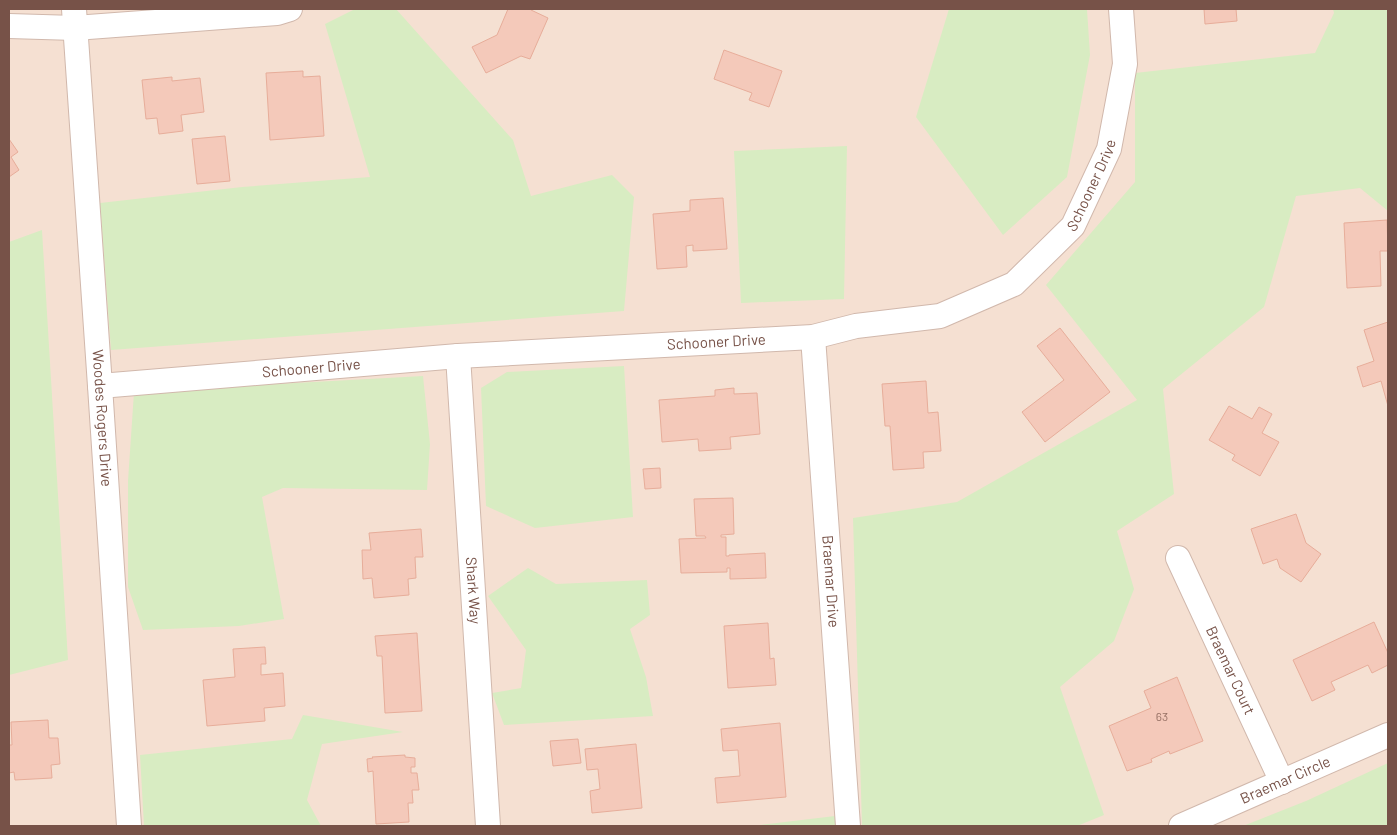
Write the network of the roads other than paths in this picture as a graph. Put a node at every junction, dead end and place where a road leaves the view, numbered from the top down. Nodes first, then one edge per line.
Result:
1 (290, 9) edge
2 (1121, 9) edge
3 (74, 18) edge
4 (9, 26) edge
5 (813, 337) junction
6 (458, 356) junction
7 (100, 386) junction
8 (1178, 558) dead end
9 (1388, 735) edge
10 (1282, 782) junction
11 (129, 826) edge
12 (488, 826) edge
13 (848, 826) edge
14 (1181, 826) edge

1 - 3 street
2 - 5 street, Schooner Drive
3 - 4 street
3 - 7 street, Woodes Rogers Drive
5 - 6 street, Schooner Drive
5 - 13 street, Braemar Drive
6 - 7 street, Schooner Drive
6 - 12 street, Shark Way
7 - 11 street, Woodes Rogers Drive
8 - 10 street, Braemar Court
9 - 10 street, Braemar Circle
10 - 14 street, Braemar Circle

